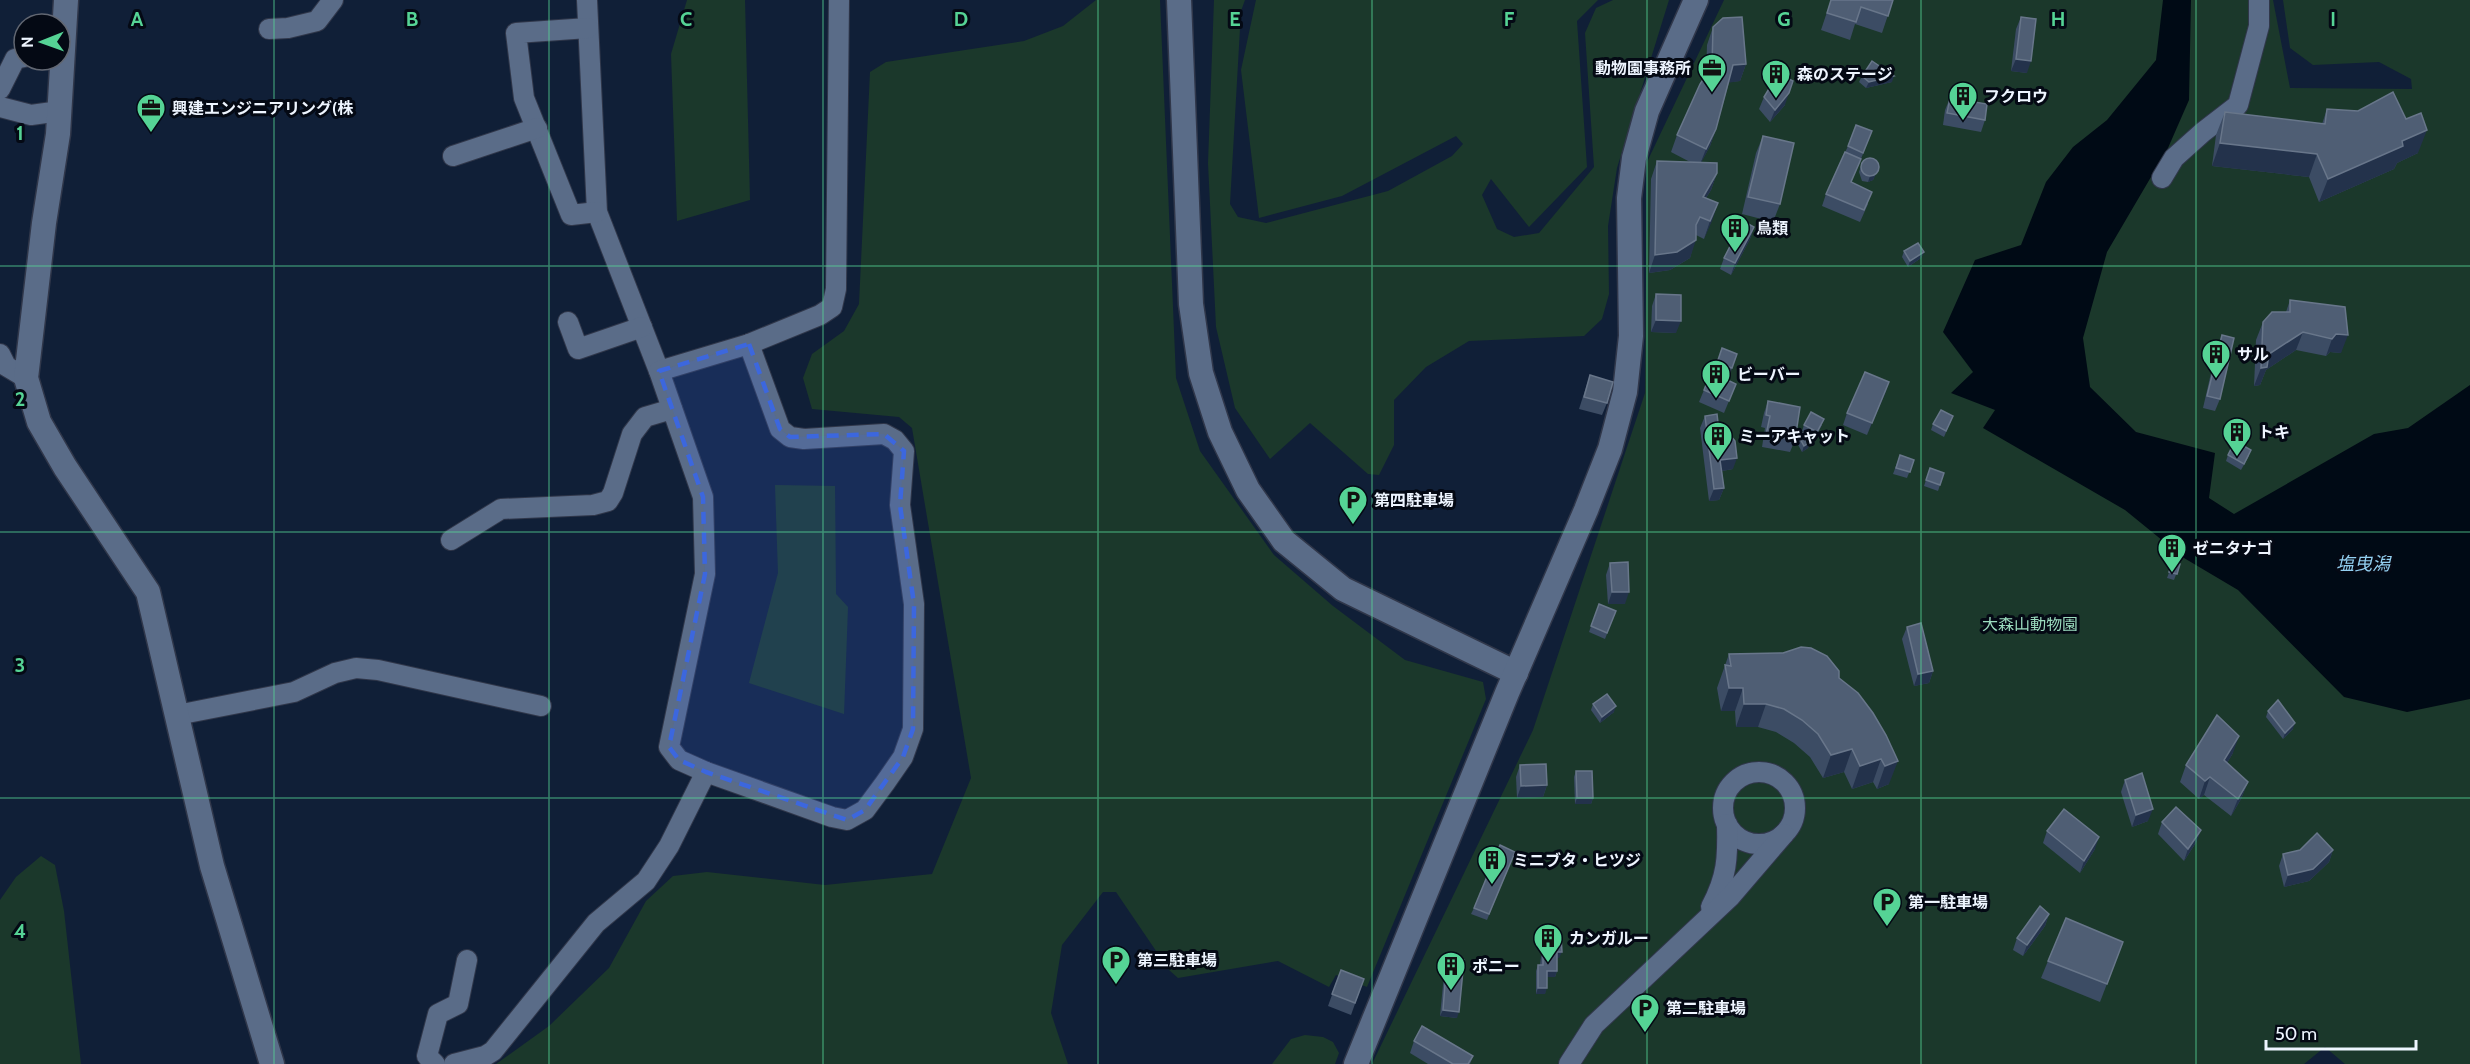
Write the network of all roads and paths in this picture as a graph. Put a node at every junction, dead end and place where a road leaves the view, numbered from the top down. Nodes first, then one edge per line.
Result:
1 (333, 0) edge
2 (586, 0) edge
3 (839, 0) edge
4 (1179, 0) edge
5 (1696, 0) edge
6 (2259, 0) edge
7 (588, 28) junction
8 (269, 29) dead end
9 (12, 65) edge
10 (61, 72) edge
11 (0, 89) edge
12 (0, 107) edge
13 (60, 111) junction
14 (537, 128) junction
15 (453, 156) dead end
16 (2162, 178) dead end
17 (597, 212) junction
18 (567, 322) dead end
19 (642, 327) junction
20 (748, 344) junction
21 (0, 354) edge
22 (658, 371) junction
23 (26, 378) junction
24 (672, 409) junction
25 (451, 540) dead end
26 (1516, 672) junction
27 (541, 706) dead end
28 (177, 715) junction
29 (706, 772) junction
30 (1727, 824) junction
31 (1784, 834) junction
32 (1704, 920) junction
33 (467, 960) dead end
34 (272, 1064) edge
35 (435, 1064) edge
36 (454, 1064) edge
37 (1356, 1064) edge
38 (1569, 1064) edge

1 - 8 street
2 - 7 street
3 - 20 street
4 - 26 street
5 - 26 street
6 - 16 street
7 - 14 street
7 - 17 street
9 - 11 street
10 - 13 street
12 - 13 street
13 - 23 street
14 - 15 street
14 - 17 street
17 - 19 street
18 - 19 street
19 - 22 street
20 - 22 street
20 - 29 street
21 - 23 street
22 - 24 street
23 - 28 street
24 - 25 street
24 - 29 street
26 - 37 street
27 - 28 street
28 - 34 street
29 - 36 street
30 - 31 street
30 - 31 street
30 - 32 street
31 - 32 street
32 - 38 street
33 - 35 street

